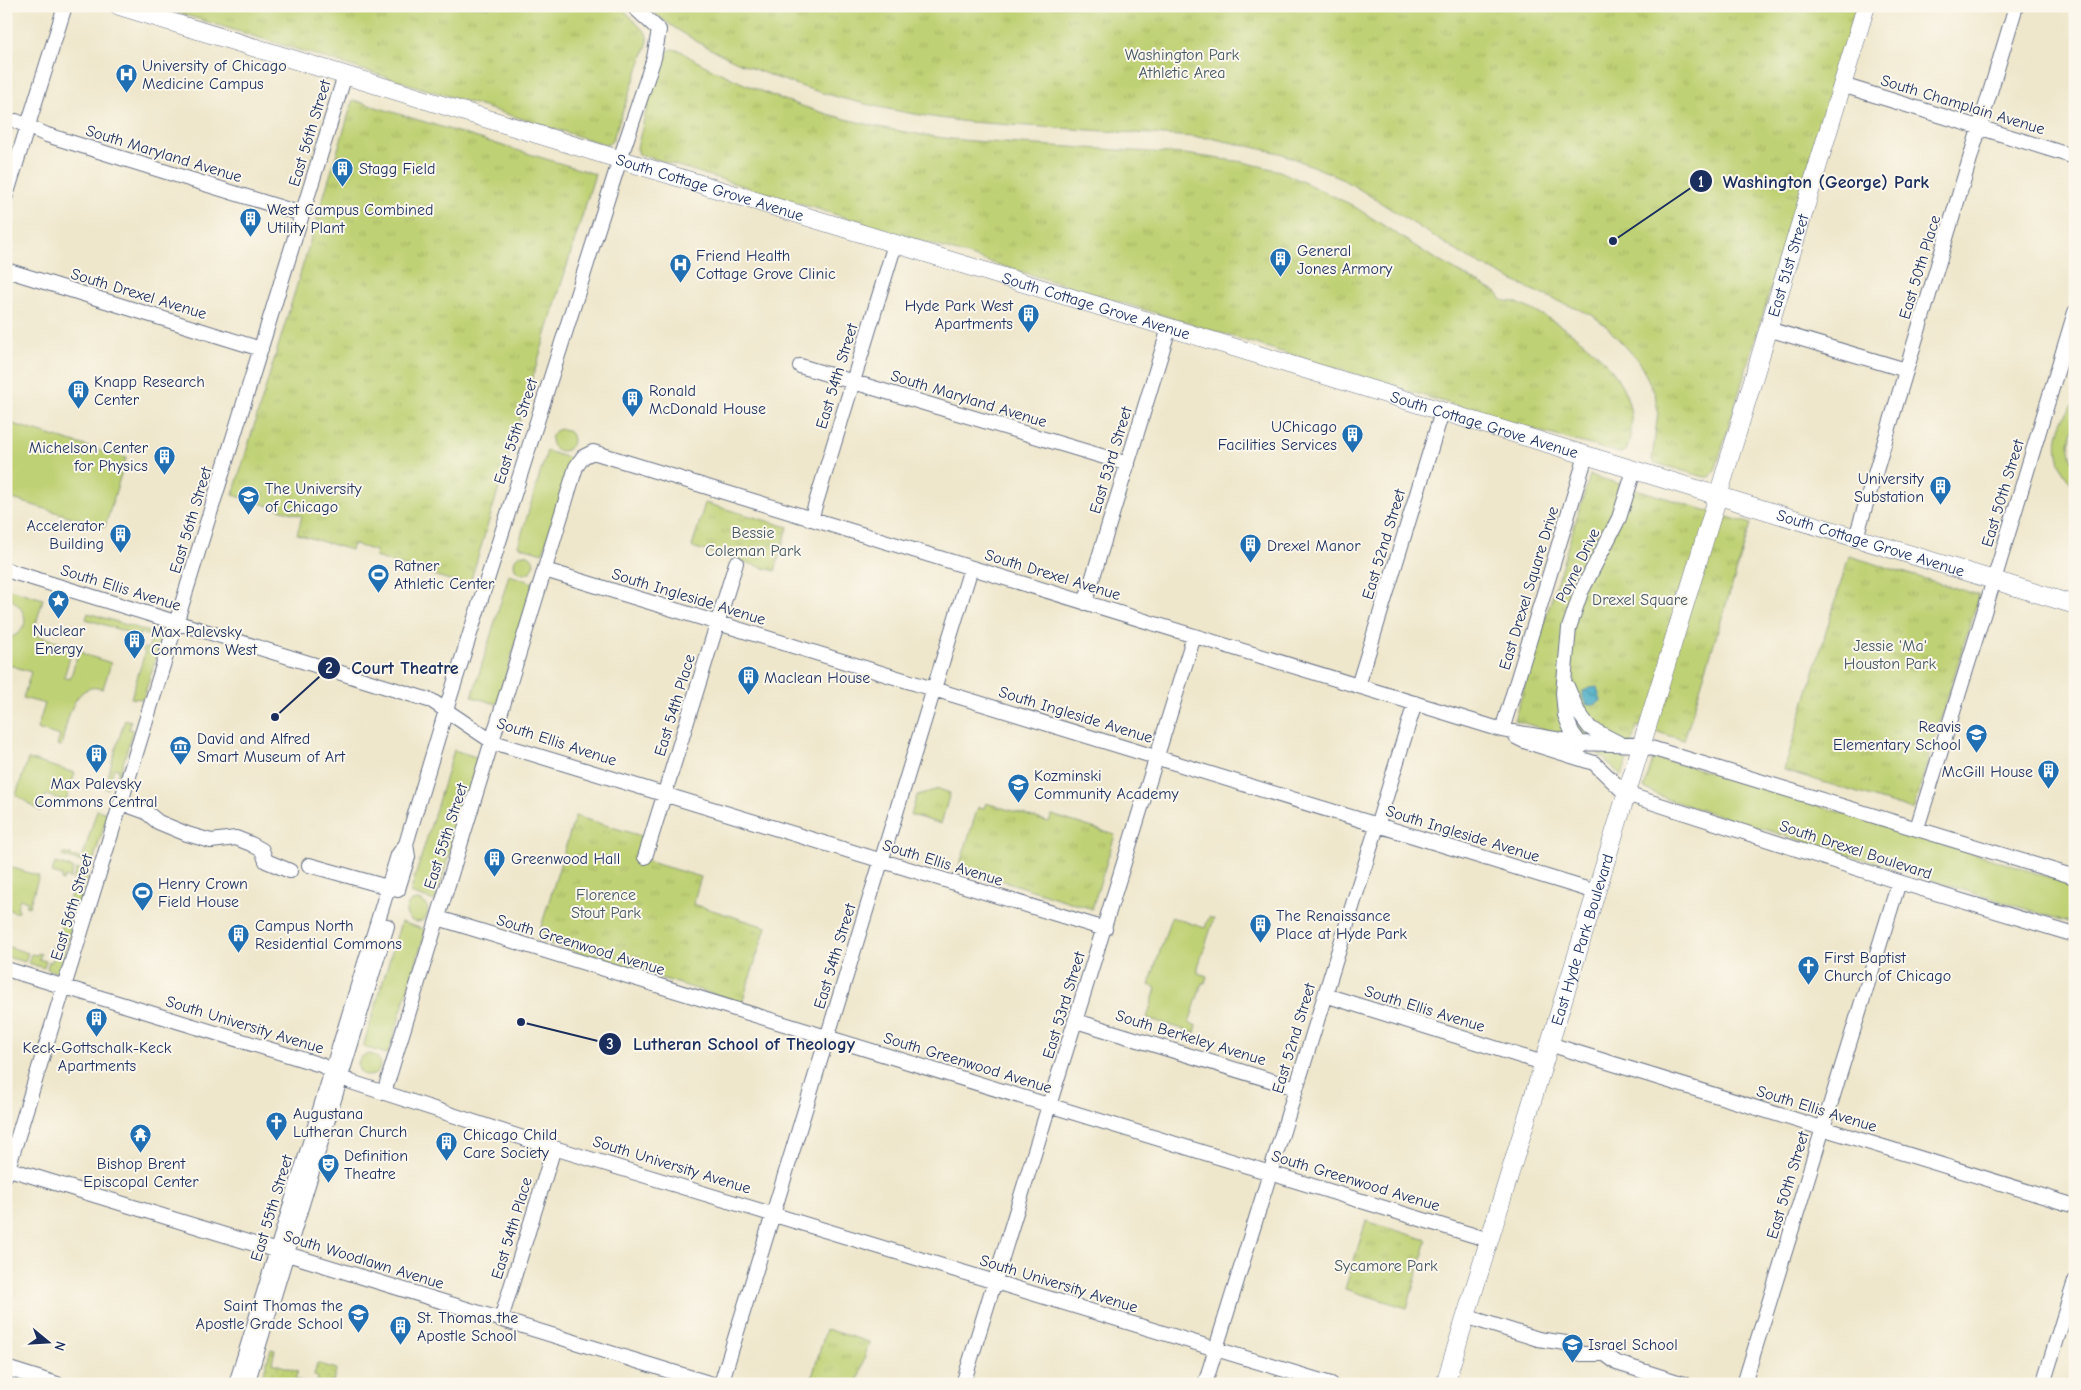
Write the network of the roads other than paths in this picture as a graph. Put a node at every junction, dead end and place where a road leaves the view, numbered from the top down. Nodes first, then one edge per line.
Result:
1 (64, 6) edge
2 (119, 6) edge
3 (633, 6) edge
4 (1866, 6) edge
5 (2016, 6) edge
6 (345, 75) junction
7 (1842, 86) junction
8 (22, 124) junction
9 (1979, 128) junction
10 (2075, 157) edge
11 (620, 159) junction
12 (6, 196) edge
13 (302, 214) junction
14 (895, 244) junction
15 (6, 270) edge
16 (2075, 312) edge
17 (1169, 328) junction
18 (1768, 329) junction
19 (261, 349) junction
20 (800, 366) dead end
21 (1906, 370) junction
22 (852, 381) junction
23 (1442, 412) junction
24 (593, 452) joint
25 (1586, 456) junction
26 (1128, 464) junction
27 (1634, 471) junction
28 (1718, 496) junction
29 (810, 519) junction
30 (1856, 537) junction
31 (736, 563) dead end
32 (971, 568) junction
33 (6, 570) edge
34 (545, 570) junction
35 (1994, 580) junction
36 (1085, 602) junction
37 (2075, 605) edge
38 (176, 623) junction
39 (718, 623) junction
40 (1194, 636) junction
41 (1565, 678) junction
42 (1358, 686) junction
43 (934, 689) junction
44 (1415, 703) junction
45 (446, 710) junction
46 (1590, 728) joint
47 (1502, 730) junction
48 (493, 742) junction
49 (1579, 743) junction
50 (1620, 744) junction
51 (1642, 745) junction
52 (1157, 757) junction
53 (1594, 763) junction
54 (664, 794) junction
55 (1626, 794) junction
56 (121, 803) junction
57 (1378, 825) junction
58 (1917, 828) junction
59 (645, 857) dead end
60 (881, 861) junction
61 (309, 865) dead end
62 (290, 871) dead end
63 (2075, 877) edge
64 (1899, 882) junction
65 (393, 889) junction
66 (1596, 892) junction
67 (438, 918) junction
68 (1104, 930) junction
69 (2075, 935) edge
70 (6, 969) edge
71 (64, 986) junction
72 (1325, 995) junction
73 (1076, 1021) junction
74 (827, 1038) junction
75 (1549, 1044) junction
76 (1543, 1063) junction
77 (337, 1074) junction
78 (1296, 1088) junction
79 (384, 1093) junction
80 (1050, 1105) junction
81 (1823, 1128) junction
82 (554, 1148) junction
83 (7, 1171) edge
84 (1270, 1173) junction
85 (2075, 1206) edge
86 (774, 1213) junction
87 (1489, 1240) junction
88 (281, 1252) junction
89 (995, 1281) junction
90 (2075, 1281) edge
91 (1465, 1316) junction
92 (501, 1319) junction
93 (1216, 1349) junction
94 (6, 1368) edge
95 (57, 1384) edge
96 (236, 1384) edge
97 (247, 1384) edge
98 (712, 1384) edge
99 (721, 1384) edge
100 (963, 1384) edge
101 (1205, 1384) edge
102 (1331, 1384) edge
103 (1445, 1384) edge
104 (1684, 1384) edge
105 (1744, 1384) edge
106 (2043, 1384) edge

1 - 8 street
2 - 6 main road, South Cottage Grove Avenue
3 - 11 street, East 55th Street
4 - 7 main road, East 51st Street
5 - 9 street, East 50th Place
6 - 11 main road, South Cottage Grove Avenue
6 - 13 street, East 56th Street
7 - 9 street, South Champlain Avenue
7 - 18 main road, East 51st Street
8 - 12 street
8 - 13 street, South Maryland Avenue
9 - 10 street, South Champlain Avenue
9 - 21 street, East 50th Place
11 - 14 main road, South Cottage Grove Avenue
11 - 45 street, East 55th Street
13 - 19 street, East 56th Street
14 - 17 main road, South Cottage Grove Avenue
14 - 22 street, East 54th Street
15 - 19 street, South Drexel Avenue
16 - 35 street, East 50th Street
17 - 23 main road, South Cottage Grove Avenue
17 - 26 street, East 53rd Street
18 - 21 street
18 - 28 main road, East 51st Street
19 - 38 street, East 56th Street
20 - 22 street, South Maryland Avenue
21 - 30 street, East 50th Place
22 - 26 street, South Maryland Avenue
22 - 29 street, East 54th Street
23 - 25 main road, South Cottage Grove Avenue
23 - 42 street, East 52nd Street
24 - 29 street, South Drexel Avenue
24 - 34 street, East 55th Street
25 - 27 main road, South Cottage Grove Avenue
25 - 47 street, East Drexel Square Drive
26 - 36 street, East 53rd Street
27 - 28 main road, South Cottage Grove Avenue
27 - 41 street, Payne Drive
28 - 30 main road, South Cottage Grove Avenue
28 - 51 main road, East Hyde Park Boulevard
29 - 32 street, South Drexel Avenue
30 - 35 main road, South Cottage Grove Avenue
31 - 39 street, East 54th Place
32 - 36 street, South Drexel Avenue
32 - 43 street, East 54th Street
33 - 38 street, South Ellis Avenue
34 - 39 street, South Ingleside Avenue
34 - 48 street, East 55th Street
35 - 37 main road, South Cottage Grove Avenue
35 - 58 street, East 50th Street
36 - 40 street, South Drexel Avenue
38 - 45 street, South Ellis Avenue
38 - 56 street, East 56th Street
39 - 43 street, South Ingleside Avenue
39 - 54 street, East 54th Place
40 - 42 street, South Drexel Avenue
40 - 52 street, East 53rd Street
41 - 46 street, Payne Drive
41 - 49 street, Payne Drive
42 - 44 street, South Drexel Avenue
43 - 52 street, South Ingleside Avenue
43 - 60 street, East 54th Street
44 - 47 street, South Drexel Avenue
44 - 57 street, East 52nd Street
45 - 48 street, South Ellis Avenue
45 - 65 street, East 55th Street
46 - 50 street, South Drexel Avenue
47 - 49 street, South Drexel Avenue
47 - 53 street, South Drexel Avenue
48 - 54 street, South Ellis Avenue
48 - 67 street, East 55th Street
49 - 50 street, South Drexel Avenue
49 - 53 street, Payne Drive
50 - 51 street, South Drexel Avenue
51 - 55 main road, East Hyde Park Boulevard
51 - 58 street
52 - 57 street, South Ingleside Avenue
52 - 68 street, East 53rd Street
53 - 55 street, South Drexel Avenue
54 - 59 street, East 54th Place
54 - 60 street, South Ellis Avenue
55 - 64 street, South Drexel Boulevard
55 - 66 main road, East Hyde Park Boulevard
56 - 62 street
56 - 71 street, East 56th Street
57 - 66 street, South Ingleside Avenue
57 - 72 street, East 52nd Street
58 - 63 street
60 - 68 street, South Ellis Avenue
60 - 74 street, East 54th Street
61 - 65 street
64 - 69 street, South Drexel Boulevard
64 - 81 street, East 50th Street
65 - 77 street, East 55th Street
66 - 75 main road, East Hyde Park Boulevard
67 - 74 street, South Greenwood Avenue
67 - 79 street, East 55th Street
68 - 73 street, East 53rd Street
70 - 71 street, South University Avenue
71 - 77 street, South University Avenue
71 - 83 street, East 56th Street
72 - 76 street, South Ellis Avenue
72 - 78 street, East 52nd Street
73 - 78 street, South Berkeley Avenue
73 - 80 street, East 53rd Street
74 - 80 street, South Greenwood Avenue
74 - 86 street, East 54th Street
75 - 76 main road, East Hyde Park Boulevard
75 - 81 street, South Ellis Avenue
76 - 87 main road, East Hyde Park Boulevard
77 - 79 street, South University Avenue
77 - 88 street, East 55th Street
78 - 84 street, East 52nd Street
79 - 82 street, South University Avenue
80 - 84 street, South Greenwood Avenue
80 - 89 street, East 53rd Street
81 - 85 street, South Ellis Avenue
81 - 105 street, East 50th Street
82 - 86 street, South University Avenue
82 - 92 street, East 54th Place
83 - 88 street, South Woodlawn Avenue
84 - 87 street, South Greenwood Avenue
84 - 93 street, East 52nd Street
86 - 89 street, South University Avenue
86 - 99 street, East 54th Street
87 - 91 main road, East Hyde Park Boulevard
88 - 92 street, South Woodlawn Avenue
88 - 96 street, East 55th Street
88 - 97 street, East 55th Street
89 - 93 street, South University Avenue
89 - 100 street, East 53rd Street
90 - 106 street
91 - 103 main road, East Hyde Park Boulevard
91 - 104 street
92 - 98 street, South Woodlawn Avenue
93 - 101 street, East 52nd Street
93 - 102 street, South University Avenue
94 - 95 street

